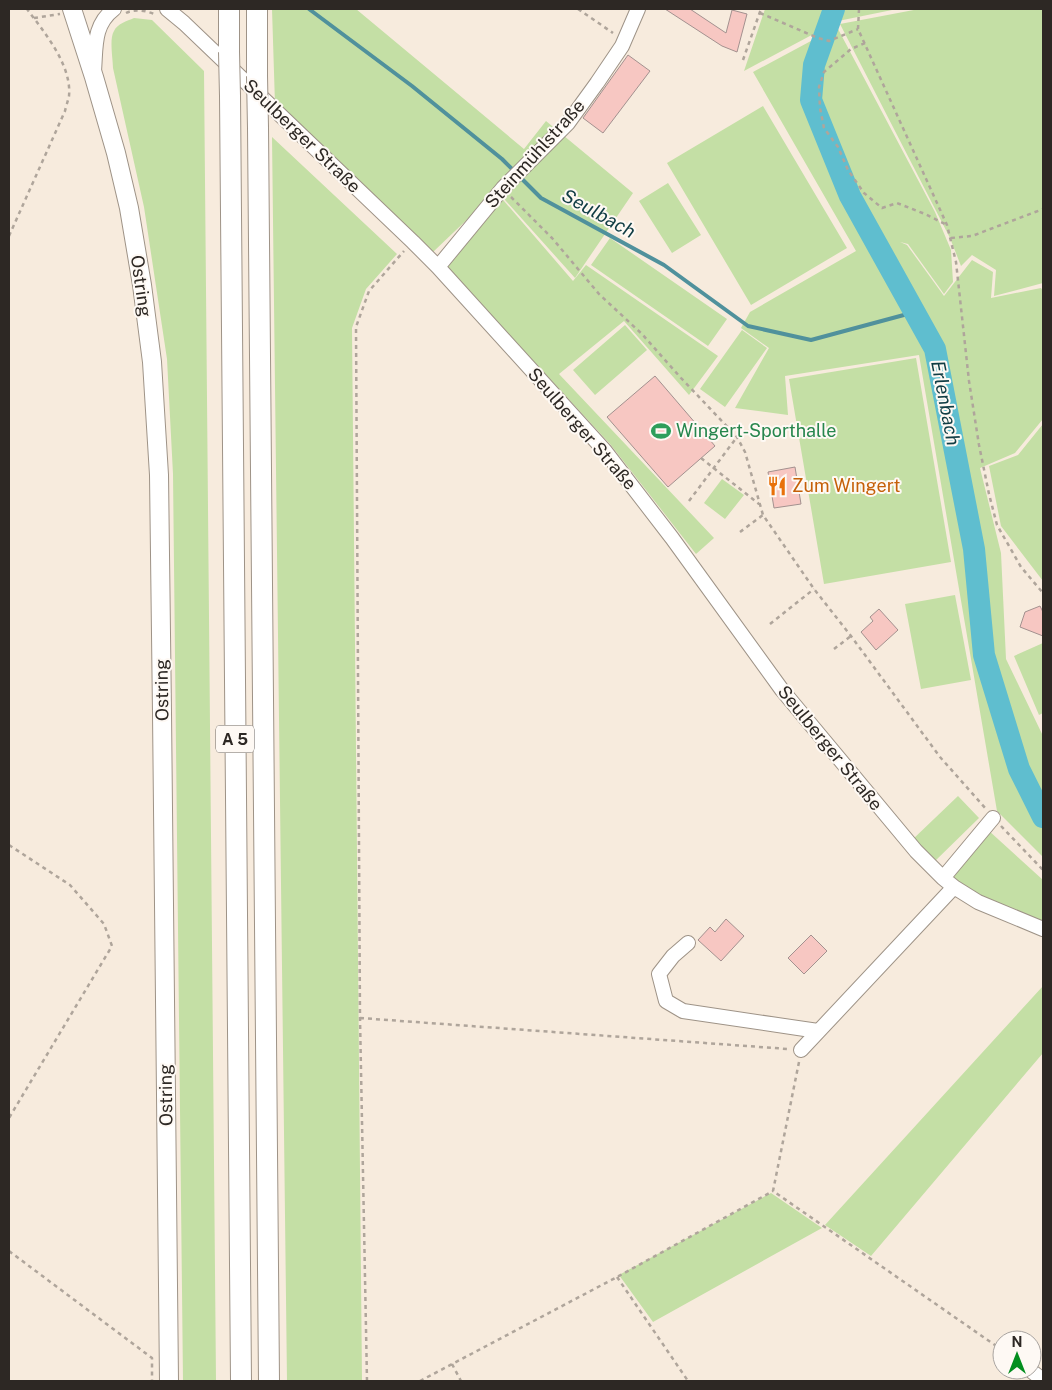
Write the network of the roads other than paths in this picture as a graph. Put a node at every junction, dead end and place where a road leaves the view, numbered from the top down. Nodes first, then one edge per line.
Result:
1 (114, 9) edge
2 (167, 9) edge
3 (229, 9) edge
4 (257, 9) edge
5 (638, 9) edge
6 (72, 10) edge
7 (94, 77) junction
8 (438, 267) junction
9 (993, 818) road end
10 (948, 882) junction
11 (1043, 929) edge
12 (688, 943) dead end
13 (818, 1031) junction
14 (801, 1050) road end
15 (169, 1381) edge
16 (241, 1381) edge
17 (269, 1381) edge

1 - 7 street
2 - 8 street, Seulberger Straße
3 - 16 highway, A 5, bridge
4 - 17 highway, A 5, bridge
5 - 8 street, Steinmühlstraße
6 - 7 main road, Ostring
7 - 15 main road, Ostring
8 - 10 street, Seulberger Straße
9 - 10 street
10 - 11 street, Seulberger Straße
10 - 13 street
12 - 13 street
13 - 14 street

